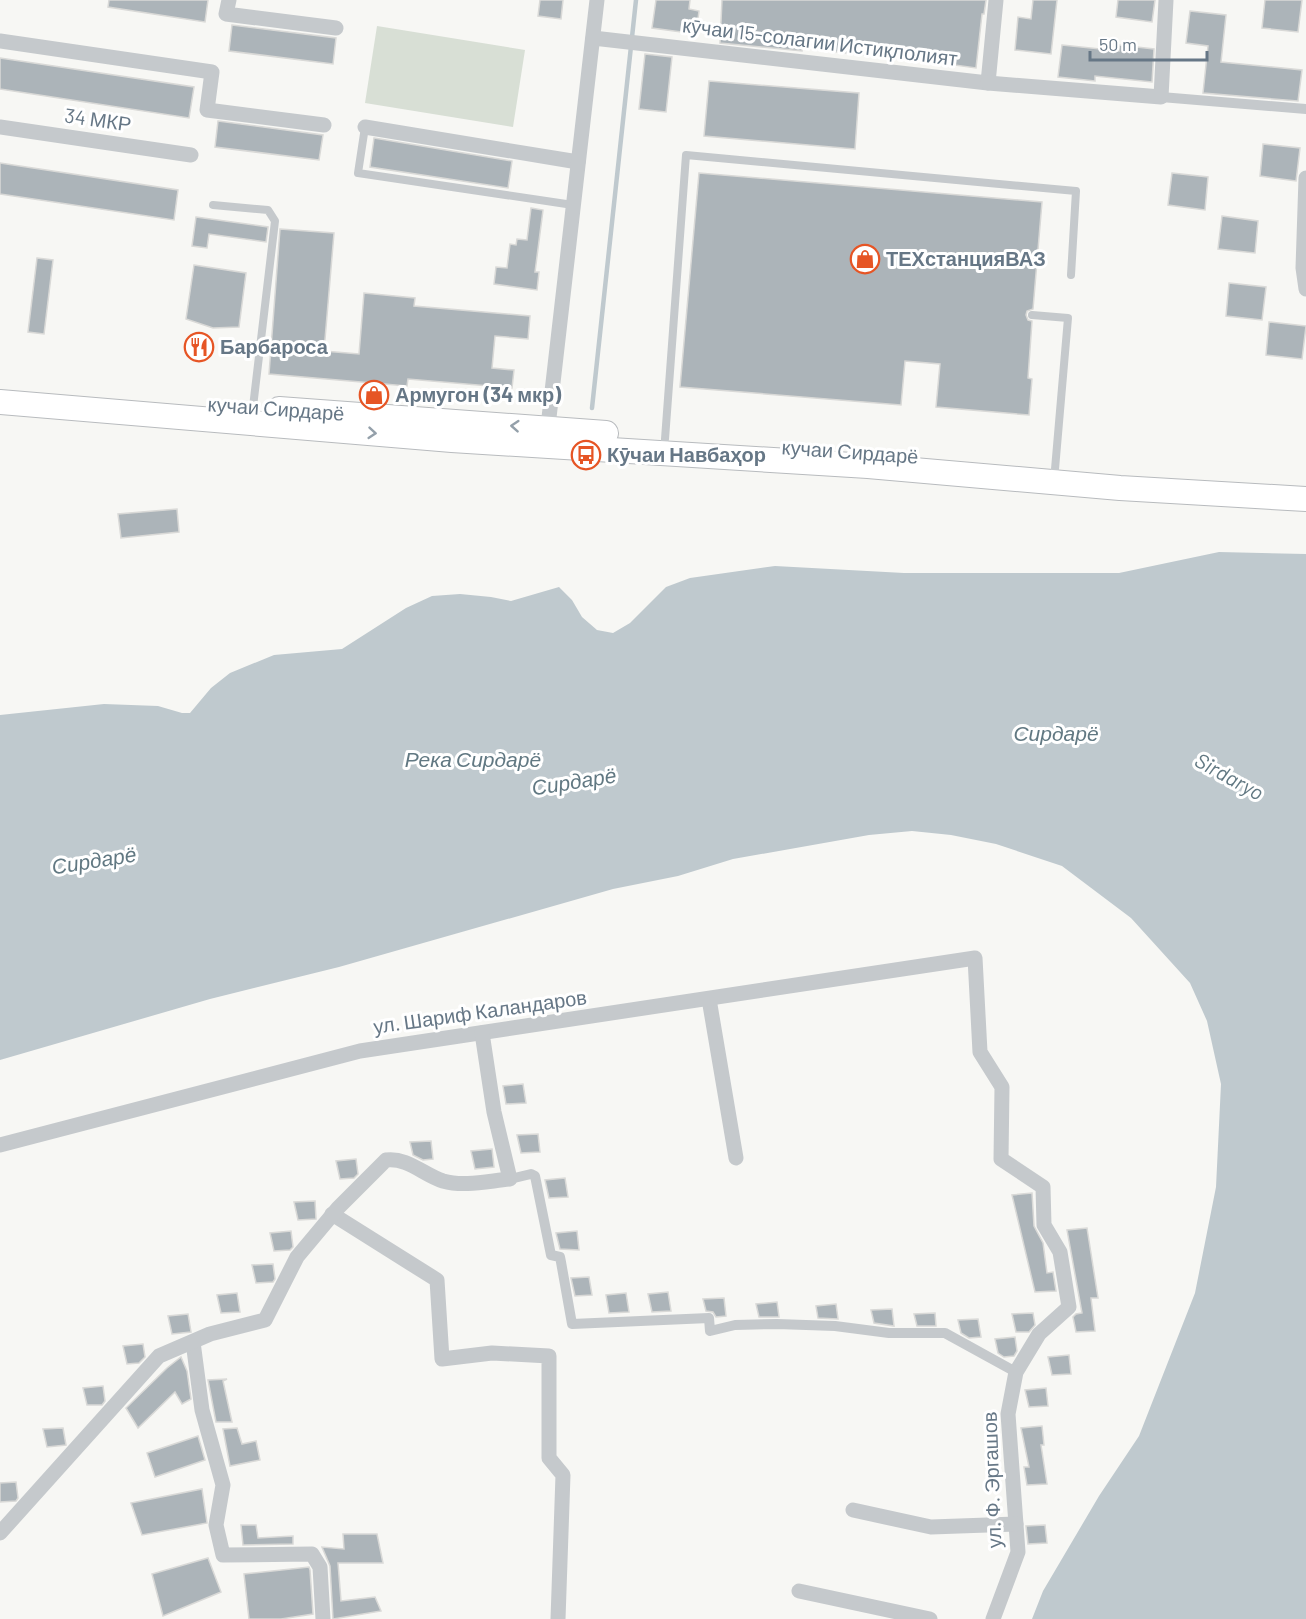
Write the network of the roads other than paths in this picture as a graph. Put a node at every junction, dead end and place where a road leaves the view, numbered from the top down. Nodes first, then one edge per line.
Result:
1 (597, 0) edge
2 (996, 0) edge
3 (1166, 0) edge
4 (228, 7) edge
5 (336, 28) dead end
6 (593, 38) junction
7 (0, 41) edge
8 (988, 83) junction
9 (1161, 97) junction
10 (1306, 109) edge
11 (324, 125) dead end
12 (0, 127) edge
13 (364, 127) joint
14 (191, 155) dead end
15 (578, 162) junction
16 (1306, 178) edge
17 (213, 205) dead end
18 (573, 205) junction
19 (1071, 275) dead end
20 (1306, 289) edge
21 (1032, 315) dead end
22 (0, 387) edge
23 (0, 402) edge
24 (253, 407) junction
25 (547, 437) junction
26 (665, 439) junction
27 (1054, 476) junction
28 (1306, 484) edge
29 (1306, 499) edge
30 (975, 958) joint
31 (709, 999) junction
32 (482, 1033) junction
33 (0, 1145) edge
34 (736, 1158) dead end
35 (510, 1179) junction
36 (332, 1214) junction
37 (193, 1342) junction
38 (1016, 1372) junction
39 (853, 1510) dead end
40 (1016, 1524) junction
41 (0, 1533) edge
42 (799, 1591) dead end
43 (323, 1619) edge
44 (558, 1619) edge
45 (930, 1619) edge
46 (993, 1619) edge

1 - 6 street
2 - 8 street
3 - 9 street
4 - 5 street
6 - 8 street, кӯчаи 15-солагии Истиқлолият
6 - 15 street
7 - 11 street
8 - 9 street, кӯчаи 15-солагии Истиқлолият
9 - 10 street
12 - 14 street, 34 МКР
13 - 15 street
13 - 18 lane
15 - 18 street
16 - 20 street
17 - 24 lane
18 - 25 street
19 - 26 lane
21 - 27 lane
22 - 24 highway, кучаи Сирдарё
23 -> 25 highway
25 -> 24 highway, кучаи Сирдарё
25 - 26 highway, кучаи Сирдарё
25 - 27 highway
26 - 27 highway, кучаи Сирдарё
27 - 28 highway, кучаи Сирдарё
27 - 29 highway
30 - 31 street, ул. Шариф Каландаров
30 - 38 street, ул. Ф. Эргашов
31 - 32 street, ул. Шариф Каландаров
31 - 34 street
32 - 33 street, ул. Шариф Каландаров
32 - 35 street
35 - 36 street
35 - 38 street
36 - 37 street
36 - 44 street
37 - 41 street
37 - 43 street
38 - 40 street, ул. Ф. Эргашов
39 - 40 street
40 - 46 street, ул. Ф. Эргашов
42 - 45 street

